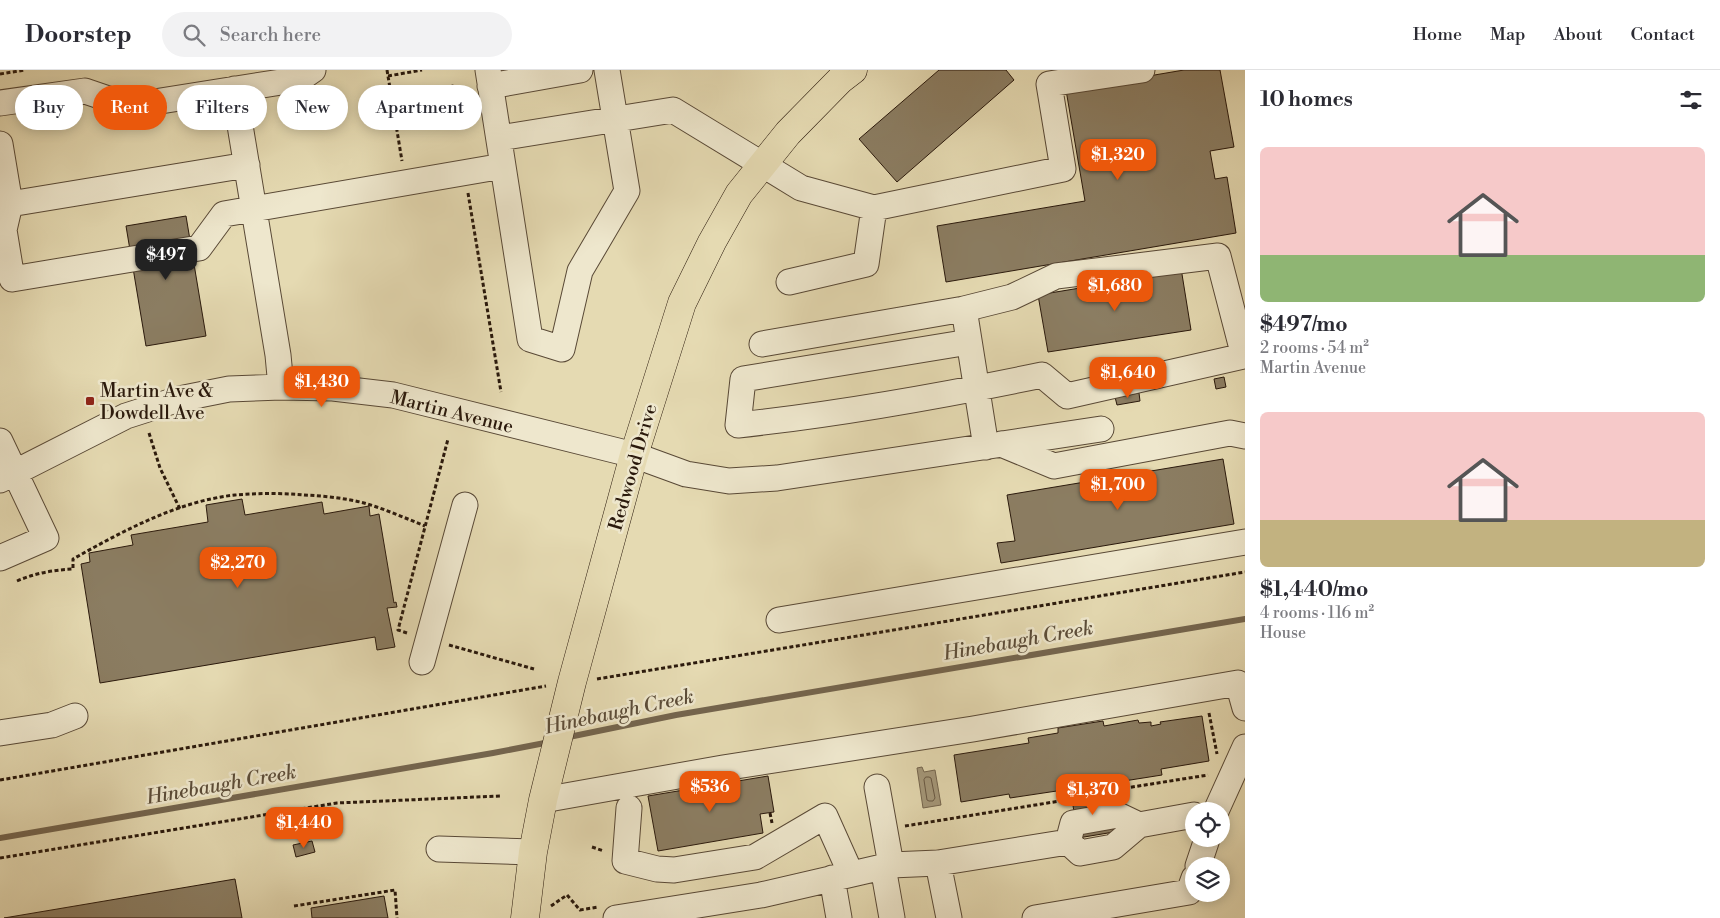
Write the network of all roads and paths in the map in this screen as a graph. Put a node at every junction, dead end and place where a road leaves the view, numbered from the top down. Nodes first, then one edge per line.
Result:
1 (24, 70) edge
2 (312, 70) edge
3 (387, 70) edge
4 (422, 70) edge
5 (580, 70) edge
6 (607, 70) edge
7 (853, 70) edge
8 (1142, 70) edge
9 (0, 74) edge
10 (388, 76) junction
11 (489, 78) edge
12 (260, 85) edge
13 (390, 85) edge
14 (4, 97) edge
15 (177, 98) edge
16 (615, 120) junction
17 (241, 130) edge
18 (397, 130) edge
19 (498, 138) junction
20 (0, 144) edge
21 (763, 164) junction
22 (247, 165) junction
23 (402, 165) dead end
24 (503, 166) junction
25 (467, 184) dead end
26 (10, 204) junction
27 (874, 208) junction
28 (255, 209) junction
29 (789, 282) dead end
30 (964, 309) junction
31 (969, 342) junction
32 (762, 344) dead end
33 (281, 387) junction
34 (976, 388) junction
35 (501, 392) dead end
36 (1101, 429) dead end
37 (149, 433) dead end
38 (1245, 436) edge
39 (0, 440) edge
40 (993, 446) junction
41 (634, 454) junction
42 (8, 476) edge
43 (465, 505) dead end
44 (180, 509) junction
45 (425, 526) dead end
46 (1245, 542) edge
47 (0, 558) edge
48 (1245, 572) edge
49 (17, 581) dead end
50 (779, 620) dead end
51 (422, 662) dead end
52 (572, 682) junction
53 (1245, 708) edge
54 (75, 716) dead end
55 (1, 729) edge
56 (1245, 747) edge
57 (0, 780) edge
58 (877, 787) dead end
59 (500, 796) dead end
60 (543, 800) junction
61 (1220, 802) edge
62 (629, 808) dead end
63 (1185, 817) edge
64 (592, 847) dead end
65 (439, 850) dead end
66 (606, 851) dead end
67 (533, 852) junction
68 (755, 857) junction
69 (0, 858) edge
70 (938, 864) junction
71 (887, 866) junction
72 (842, 876) junction
73 (1185, 893) edge
74 (761, 895) junction
75 (294, 906) dead end
76 (396, 918) edge
77 (525, 918) edge
78 (616, 918) edge
79 (839, 918) edge
80 (892, 918) edge
81 (949, 918) edge
82 (1035, 918) edge

1 - 9 path
2 - 12 street
3 - 10 path
4 - 10 path
5 - 11 street
6 - 16 street
7 - 21 main road, Redwood Drive
8 - 27 street
10 - 13 path
11 - 19 street
14 - 15 street
16 - 19 street
16 - 21 street
16 - 24 street
17 - 22 street
18 - 23 path
19 - 24 street
20 - 26 street
21 - 27 street
21 - 41 main road, Redwood Drive
22 - 26 street
22 - 28 street
24 - 28 street
25 - 35 path
26 - 28 street
27 - 29 street
28 - 33 street
30 - 31 street
30 - 32 street
30 - 34 street
31 - 34 street
31 - 34 street
33 - 41 street, Martin Avenue
33 - 42 street, Martin Avenue
34 - 40 street
36 - 40 street, Martin Avenue
37 - 44 path
38 - 40 street
39 - 42 street
40 - 41 street, Martin Avenue
41 - 52 main road, Redwood Drive
42 - 47 street
43 - 51 street
44 - 45 path
44 - 49 path
46 - 50 street
48 - 52 path
52 - 57 path
52 - 60 main road, Redwood Drive
53 - 60 street
54 - 55 street
56 - 61 street
58 - 71 street
59 - 69 path
60 - 67 main road, Redwood Drive
62 - 68 street
63 - 70 street
64 - 66 path
65 - 67 street
67 - 77 main road, Redwood Drive
68 - 72 street
68 - 74 street
70 - 71 street
70 - 81 street
71 - 72 street
71 - 80 street
72 - 74 street
72 - 79 street
73 - 82 street
74 - 78 street
75 - 76 path

